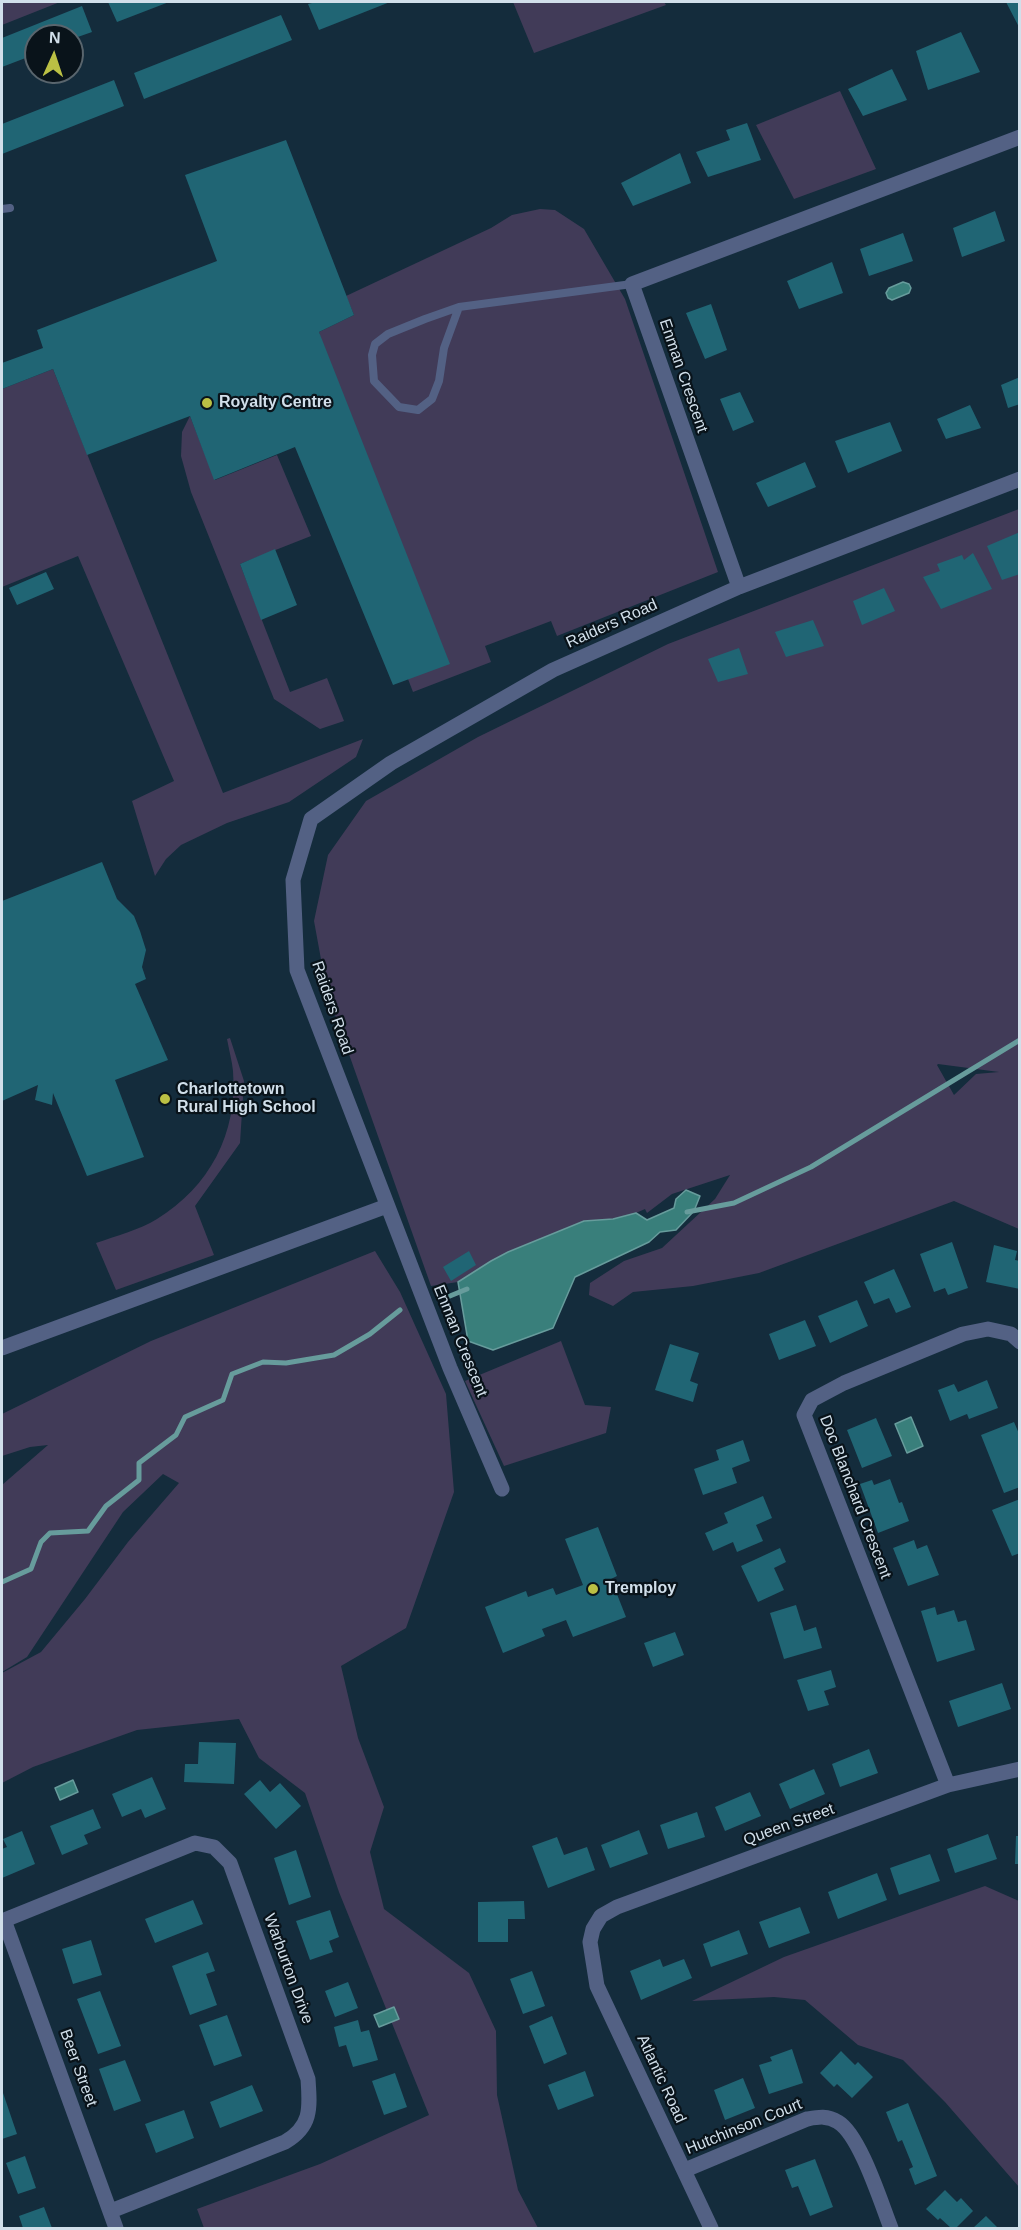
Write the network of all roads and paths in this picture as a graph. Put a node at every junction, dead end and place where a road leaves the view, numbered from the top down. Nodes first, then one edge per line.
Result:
1 (1020, 137) edge
2 (632, 284) junction
3 (459, 307) junction
4 (1020, 479) edge
5 (739, 587) junction
6 (387, 1206) junction
7 (1020, 1342) edge
8 (2, 1348) edge
9 (502, 1489) dead end
10 (1020, 1769) edge
11 (948, 1785) junction
12 (3, 1920) edge
13 (590, 1942) joint
14 (685, 2170) junction
15 (111, 2211) junction
16 (117, 2229) edge
17 (711, 2229) edge
18 (891, 2229) edge

1 - 2 street
2 - 3 lane
2 - 5 street, Enman Crescent
3 - 3 lane
4 - 5 street
5 - 6 street, Raiders Road
6 - 8 street
6 - 9 street, Enman Crescent
7 - 11 street, Doc Blanchard Crescent
10 - 11 street, Queen Street
11 - 13 street, Queen Street
12 - 15 street, Beer Street
12 - 15 street, Warburton Drive
13 - 14 street, Atlantic Road
14 - 17 street, Atlantic Road
14 - 18 street, Hutchinson Court
15 - 16 street, Beer Street

